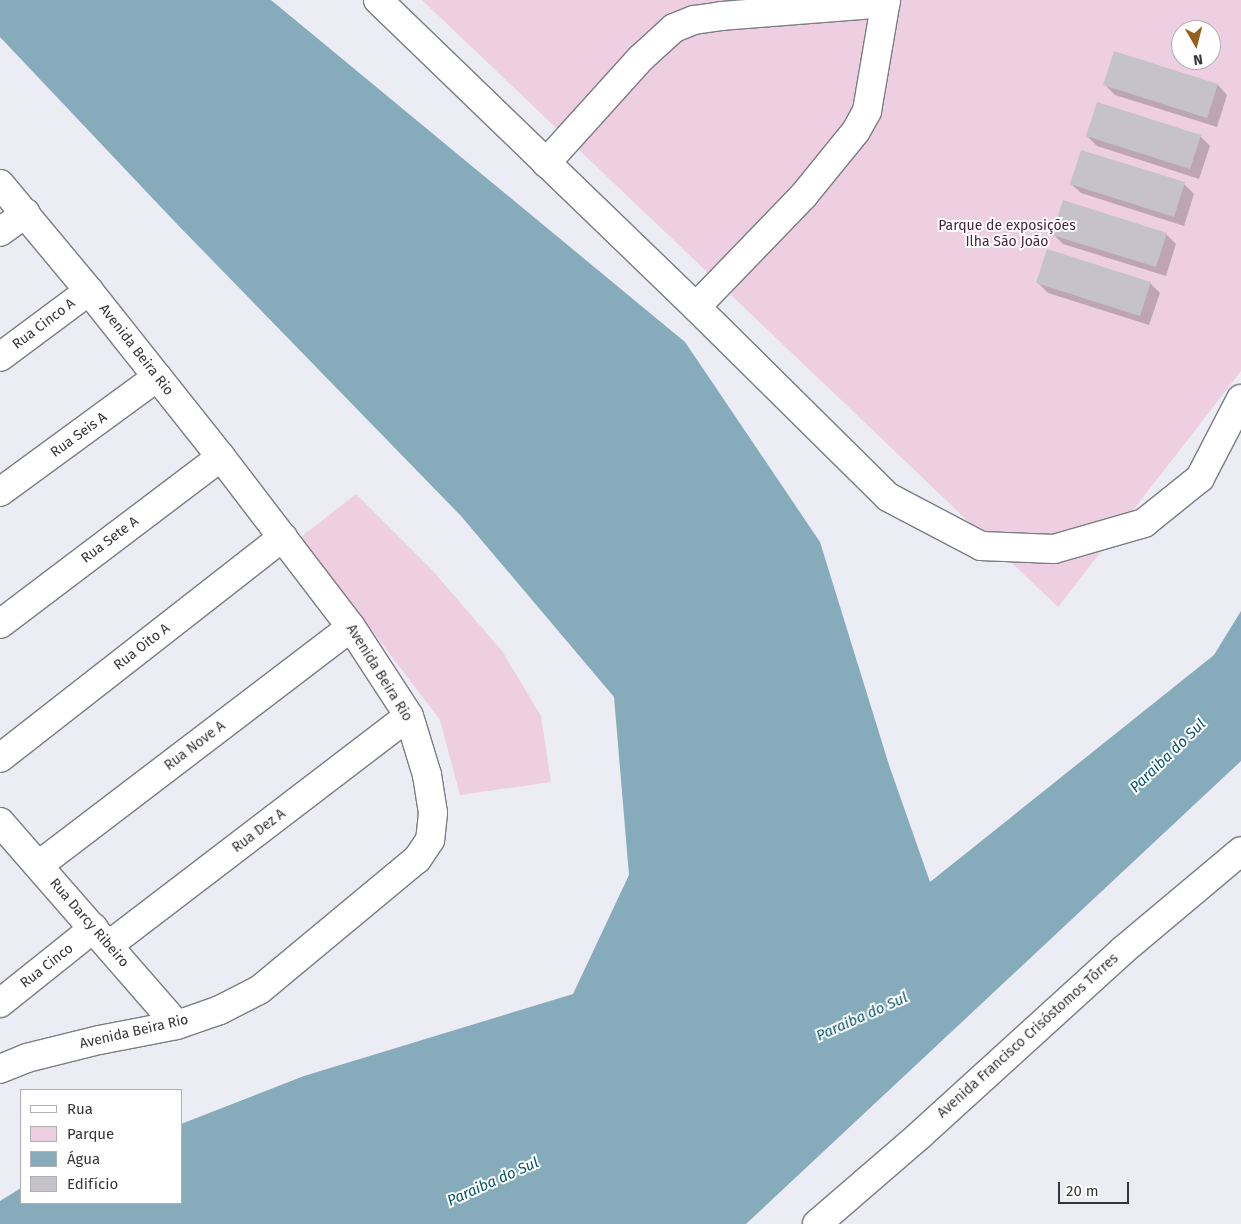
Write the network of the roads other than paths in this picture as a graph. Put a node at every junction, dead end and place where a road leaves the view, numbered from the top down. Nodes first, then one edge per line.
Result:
1 (378, 0) edge
2 (885, 2) edge
3 (546, 163) junction
4 (0, 184) edge
5 (26, 213) junction
6 (0, 232) edge
7 (89, 291) junction
8 (696, 307) junction
9 (0, 357) edge
10 (158, 377) junction
11 (1241, 399) edge
12 (221, 457) junction
13 (0, 492) edge
14 (283, 537) junction
15 (0, 624) edge
16 (351, 627) junction
17 (409, 716) junction
18 (0, 758) edge
19 (0, 822) edge
20 (1241, 851) edge
21 (39, 864) junction
22 (101, 937) junction
23 (0, 1003) edge
24 (177, 1025) junction
25 (0, 1069) edge
26 (817, 1224) edge

1 - 3 street
2 - 3 street
2 - 8 street
3 - 8 street
4 - 5 street, Avenida Beira Rio
5 - 6 street
5 - 7 street, Avenida Beira Rio
7 - 9 street, Rua Cinco A
7 - 10 street, Avenida Beira Rio
8 - 11 street
10 - 12 street, Avenida Beira Rio
10 - 13 street, Rua Seis A
12 - 14 street, Avenida Beira Rio
12 - 15 street, Rua Sete A
14 - 16 street, Avenida Beira Rio
14 - 18 street, Rua Oito A
16 - 17 street, Avenida Beira Rio
16 - 21 street, Rua Nove A
17 - 22 street, Rua Dez A
17 - 24 street, Avenida Beira Rio
19 - 21 street, Rua Darcy Ribeiro
20 - 26 street, Avenida Francisco Crisóstomos Tôrres
21 - 22 street, Rua Darcy Ribeiro
22 - 23 street, Rua Cinco
22 - 24 street, Rua Darcy Ribeiro
24 - 25 street, Avenida Beira Rio

